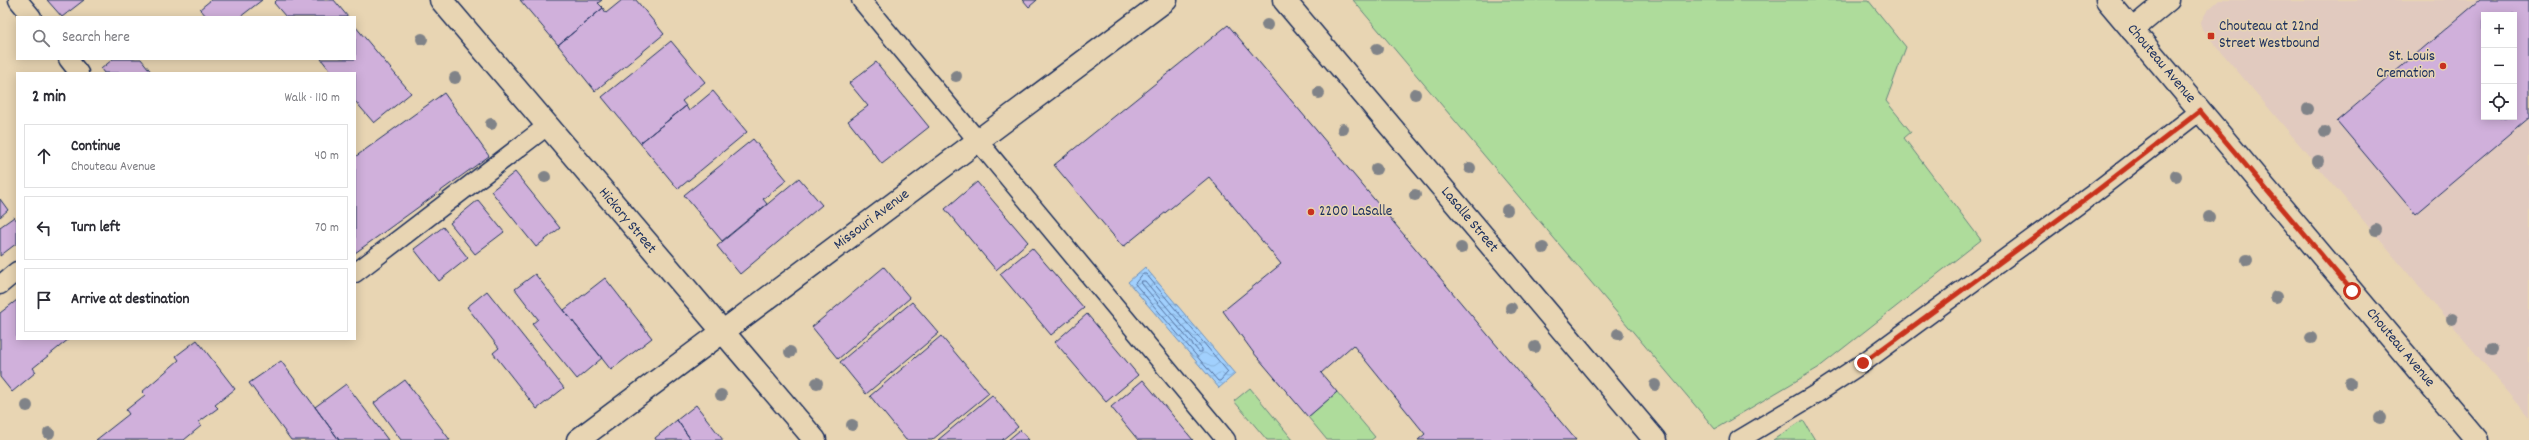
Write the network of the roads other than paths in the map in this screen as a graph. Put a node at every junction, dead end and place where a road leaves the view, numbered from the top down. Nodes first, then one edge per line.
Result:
1 (18, 0) edge
2 (441, 0) edge
3 (861, 0) edge
4 (1166, 0) edge
5 (1284, 0) edge
6 (2107, 0) edge
7 (2168, 0) edge
8 (31, 16) edge
9 (2132, 30) junction
10 (69, 60) edge
11 (79, 72) edge
12 (2200, 111) junction
13 (547, 126) junction
14 (978, 141) junction
15 (16, 272) edge
16 (356, 272) edge
17 (0, 285) edge
18 (722, 333) junction
19 (578, 440) edge
20 (815, 440) edge
21 (1226, 440) edge
22 (1655, 440) edge
23 (1739, 440) edge
24 (2477, 440) edge

1 - 8 lane
2 - 13 street, Hickory Street
3 - 14 lane
4 - 14 street, Missouri Avenue
5 - 22 street, Lasalle Street
6 - 9 street, Chouteau Avenue
7 - 9 street
9 - 12 street, Chouteau Avenue
10 - 11 lane
12 - 23 lane
12 - 24 street, Chouteau Avenue
13 - 16 lane
13 - 18 street, Hickory Street
14 - 18 street, Missouri Avenue
14 - 21 lane
15 - 17 lane
18 - 19 street, Missouri Avenue
18 - 20 street, Hickory Street

